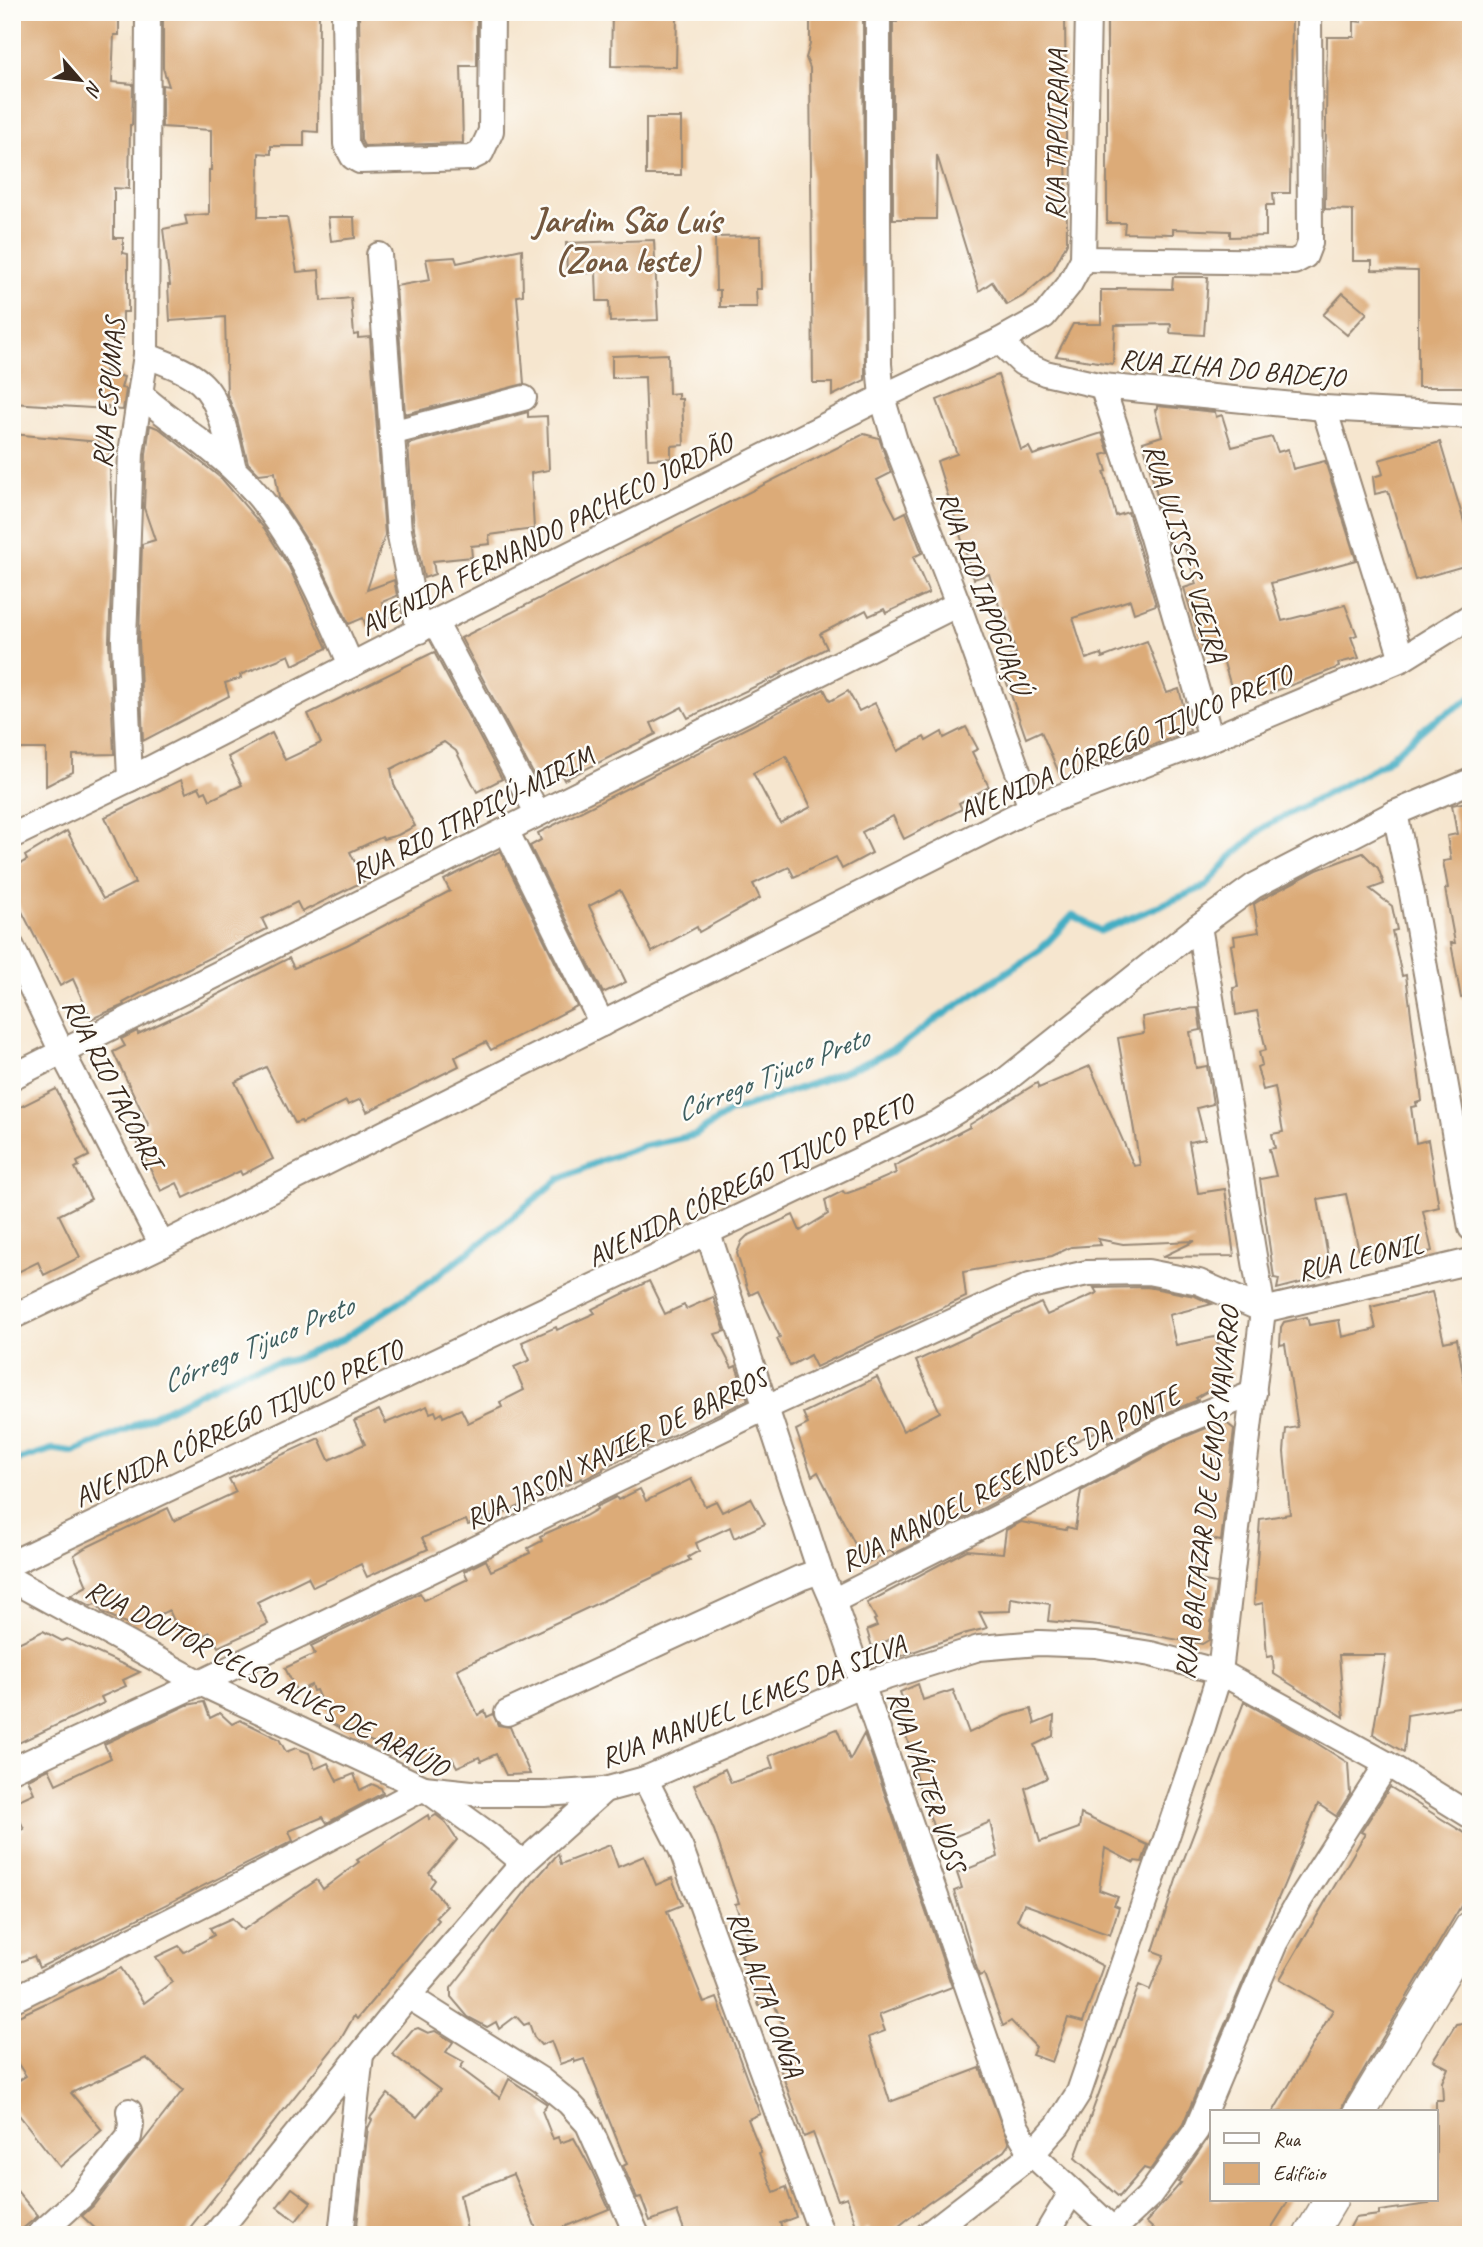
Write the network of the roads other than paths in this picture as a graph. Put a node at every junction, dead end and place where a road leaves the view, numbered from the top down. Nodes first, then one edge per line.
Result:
1 (148, 12) edge
2 (344, 12) edge
3 (492, 12) edge
4 (878, 12) edge
5 (1088, 12) edge
6 (1309, 12) edge
7 (380, 255) dead end
8 (1083, 259) junction
9 (999, 341) junction
10 (146, 355) junction
11 (1102, 386) junction
12 (139, 394) junction
13 (882, 397) junction
14 (524, 398) dead end
15 (1324, 408) junction
16 (1471, 416) edge
17 (391, 433) junction
18 (234, 469) junction
19 (958, 604) junction
20 (1471, 616) edge
21 (427, 626) junction
22 (1402, 659) junction
23 (351, 665) junction
24 (1211, 739) junction
25 (130, 779) junction
26 (1471, 780) edge
27 (1031, 808) junction
28 (1395, 813) junction
29 (538, 814) junction
30 (506, 830) junction
31 (12, 836) edge
32 (1199, 926) junction
33 (12, 947) edge
34 (601, 1024) junction
35 (62, 1052) junction
36 (12, 1077) edge
37 (1470, 1214) edge
38 (708, 1233) junction
39 (162, 1245) junction
40 (1471, 1261) edge
41 (1263, 1310) junction
42 (12, 1317) edge
43 (1254, 1393) junction
44 (767, 1407) junction
45 (12, 1563) edge
46 (820, 1571) junction
47 (12, 1580) edge
48 (833, 1601) junction
49 (1220, 1672) junction
50 (200, 1683) junction
51 (862, 1685) junction
52 (507, 1713) dead end
53 (1387, 1764) junction
54 (12, 1770) edge
55 (645, 1779) junction
56 (424, 1788) junction
57 (604, 1790) junction
58 (1471, 1816) edge
59 (523, 1863) junction
60 (1471, 1927) edge
61 (1471, 1970) edge
62 (408, 1996) junction
63 (12, 2000) edge
64 (361, 2054) junction
65 (1361, 2110) edge
66 (1385, 2110) edge
67 (129, 2111) dead end
68 (1032, 2154) junction
69 (1072, 2191) junction
70 (1307, 2202) edge
71 (1330, 2202) edge
72 (1116, 2232) edge
73 (39, 2235) edge
74 (215, 2235) edge
75 (341, 2235) edge
76 (637, 2235) edge
77 (822, 2235) edge
78 (927, 2235) edge
79 (1046, 2235) edge
80 (1287, 2235) edge
81 (1310, 2235) edge

1 - 10 street, RUA ESPUMAS
2 - 3 street
4 - 13 street, RUA RIO IAPOGUAÇÚ
5 - 8 street, RUA TAPUIRANA
6 - 8 street
7 - 17 street
8 - 9 street, AVENIDA FERNANDO PACHECO JORDÃO
9 - 11 street, RUA ILHA DO BADEJO
9 - 13 street, AVENIDA FERNANDO PACHECO JORDÃO
10 - 12 street, RUA ESPUMAS
10 - 18 street
11 - 15 street, RUA ILHA DO BADEJO
11 - 24 street, RUA ULISSES VIEIRA
12 - 18 street
12 - 25 street, RUA ESPUMAS
13 - 19 street, RUA RIO IAPOGUAÇÚ
13 - 21 street, AVENIDA FERNANDO PACHECO JORDÃO
14 - 17 street
15 - 16 street, RUA ILHA DO BADEJO
15 - 22 street
17 - 21 street
18 - 23 street
19 - 27 street, RUA RIO IAPOGUAÇÚ
19 - 29 street, RUA RIO ITAPIÇÚ-MIRIM
20 - 22 street, AVENIDA CÓRREGO TIJUCO PRETO
21 - 23 street, AVENIDA FERNANDO PACHECO JORDÃO
21 - 29 street
22 - 24 street, AVENIDA CÓRREGO TIJUCO PRETO
23 - 25 street, AVENIDA FERNANDO PACHECO JORDÃO
24 - 27 street, AVENIDA CÓRREGO TIJUCO PRETO
25 - 31 street, AVENIDA FERNANDO PACHECO JORDÃO
26 - 28 street, AVENIDA CÓRREGO TIJUCO PRETO
27 - 34 street, AVENIDA CÓRREGO TIJUCO PRETO
28 - 32 street, AVENIDA CÓRREGO TIJUCO PRETO
28 - 37 street
29 - 30 street, RUA RIO ITAPIÇÚ-MIRIM
30 - 34 street
30 - 35 street, RUA RIO ITAPIÇÚ-MIRIM
32 - 38 street, AVENIDA CÓRREGO TIJUCO PRETO
32 - 41 street, RUA BALTAZAR DE LEMOS NAVARRO
33 - 35 street, RUA RIO TACOARI
34 - 39 street, AVENIDA CÓRREGO TIJUCO PRETO
35 - 36 street, RUA RIO ITAPIÇÚ-MIRIM
35 - 39 street, RUA RIO TACOARI
38 - 44 street, RUA VÁLTER VOSS
38 - 45 street, AVENIDA CÓRREGO TIJUCO PRETO
39 - 42 street, AVENIDA CÓRREGO TIJUCO PRETO
40 - 41 street, RUA LEONIL
41 - 43 street, RUA BALTAZAR DE LEMOS NAVARRO
41 - 44 street, RUA JASON XAVIER DE BARROS
43 - 48 street, RUA MANOEL RESENDES DA PONTE
43 - 49 street, RUA BALTAZAR DE LEMOS NAVARRO
44 - 46 street, RUA VÁLTER VOSS
44 - 50 street, RUA JASON XAVIER DE BARROS
46 - 48 street, RUA VÁLTER VOSS
46 - 52 street
47 - 50 street, RUA DOUTOR CELSO ALVES DE ARAÚJO
48 - 51 street, RUA VÁLTER VOSS
49 - 51 street, RUA MANUEL LEMES DA SILVA
49 - 53 street, RUA MANUEL LEMES DA SILVA
49 - 68 street, RUA BALTAZAR DE LEMOS NAVARRO
50 - 54 street, RUA JASON XAVIER DE BARROS
50 - 56 street, RUA DOUTOR CELSO ALVES DE ARAÚJO
51 - 55 street, RUA MANUEL LEMES DA SILVA
51 - 68 street, RUA VÁLTER VOSS
53 - 58 street, RUA MANUEL LEMES DA SILVA
53 - 72 street
55 - 57 street, RUA MANUEL LEMES DA SILVA
55 - 77 street, RUA ALTA LONGA
56 - 57 street
56 - 59 street, RUA DOUTOR CELSO ALVES DE ARAÚJO
56 - 63 street
57 - 59 street, RUA MANUEL LEMES DA SILVA
59 - 62 street, RUA MANUEL LEMES DA SILVA
60 - 65 main road
61 - 66 main road
62 - 64 street, RUA MANUEL LEMES DA SILVA
62 - 76 street
64 - 74 street, RUA MANUEL LEMES DA SILVA
64 - 75 street
67 - 73 street
68 - 69 street, RUA VÁLTER VOSS
68 - 78 street, RUA BALTAZAR DE LEMOS NAVARRO
69 - 72 street, RUA VÁLTER VOSS
69 - 79 street
70 - 80 main road
71 - 81 main road

